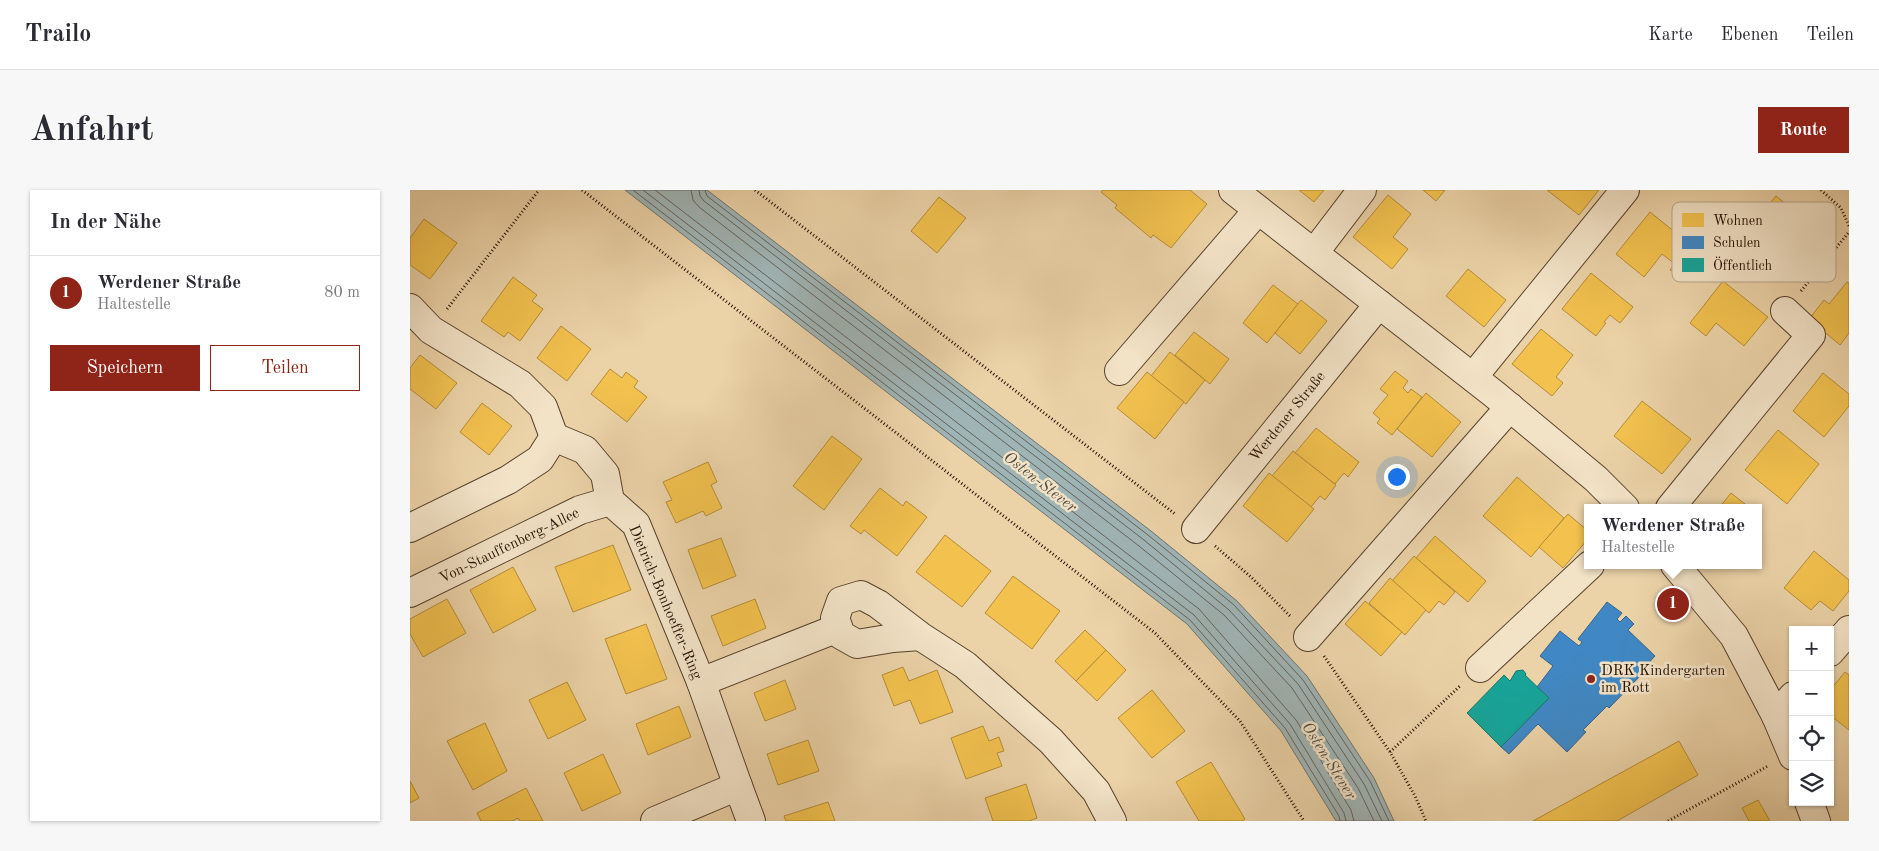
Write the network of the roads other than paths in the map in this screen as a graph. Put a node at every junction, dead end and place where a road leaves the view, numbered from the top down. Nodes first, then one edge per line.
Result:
1 (1233, 190) edge
2 (1362, 190) edge
3 (1625, 190) edge
4 (1258, 210) junction
5 (1314, 253) junction
6 (1379, 304) junction
7 (410, 308) edge
8 (1785, 311) road end
9 (1119, 371) dead end
10 (1473, 377) junction
11 (1510, 407) junction
12 (554, 437) junction
13 (610, 501) junction
14 (1621, 504) edge
15 (1673, 504) edge
16 (410, 528) edge
17 (1196, 529) road end
18 (1586, 569) edge
19 (1678, 569) edge
20 (410, 593) edge
21 (838, 628) junction
22 (1849, 630) edge
23 (920, 636) junction
24 (1308, 637) road end
25 (1834, 647) edge
26 (1480, 668) road end
27 (701, 682) junction
28 (1785, 706) edge
29 (1784, 760) edge
30 (738, 786) junction
31 (1810, 806) edge
32 (655, 821) edge
33 (751, 821) edge
34 (1112, 821) edge
35 (1816, 821) edge

1 - 4 street
2 - 5 street
3 - 10 street
4 - 5 street
4 - 9 street
5 - 6 street
6 - 10 street
6 - 17 street, Werdener Straße
7 - 12 street
8 - 15 street
10 - 11 street
11 - 14 street
11 - 24 street
12 - 13 street
12 - 16 street
13 - 20 street, Von-Stauffenberg-Allee
13 - 27 street, Dietrich-Bonhoeffer-Ring
18 - 26 street
19 - 28 street
21 - 23 street
21 - 23 street
21 - 27 street
22 - 25 street
23 - 34 street
27 - 30 street, Dietrich-Bonhoeffer-Ring
28 - 29 street
30 - 32 street
30 - 33 street, Dietrich-Bonhoeffer-Ring
31 - 35 street

